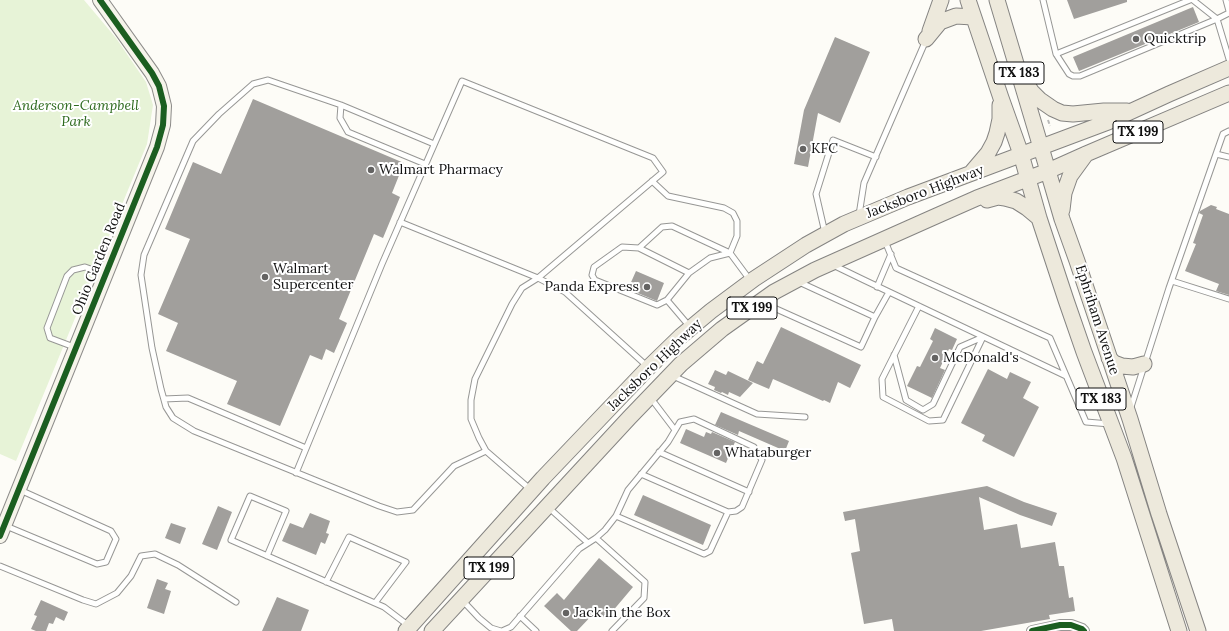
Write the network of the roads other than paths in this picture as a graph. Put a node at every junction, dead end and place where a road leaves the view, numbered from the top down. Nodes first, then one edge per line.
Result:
1 (100, 0) edge
2 (941, 0) edge
3 (968, 0) edge
4 (997, 0) edge
5 (1043, 0) edge
6 (1191, 0) edge
7 (1226, 0) edge
8 (1229, 12) edge
9 (973, 17) junction
10 (1217, 19) junction
11 (926, 39) junction
12 (1056, 54) junction
13 (1229, 59) edge
14 (1016, 62) junction
15 (1229, 68) edge
16 (1229, 93) edge
17 (1001, 98) junction
18 (341, 105) junction
19 (1130, 111) junction
20 (1229, 131) edge
21 (434, 144) junction
22 (1041, 147) junction
23 (1021, 154) junction
24 (1086, 154) junction
25 (1216, 154) junction
26 (876, 157) junction
27 (1229, 158) edge
28 (425, 164) junction
29 (1048, 171) junction
30 (970, 174) junction
31 (1027, 179) junction
32 (652, 181) junction
33 (934, 216) junction
34 (859, 218) junction
35 (1039, 218) junction
36 (1062, 219) junction
37 (400, 222) junction
38 (826, 234) junction
39 (885, 240) junction
40 (806, 245) junction
41 (639, 248) junction
42 (730, 253) junction
43 (891, 254) junction
44 (831, 263) junction
45 (815, 270) junction
46 (689, 273) junction
47 (106, 274) junction
48 (538, 278) junction
49 (796, 280) junction
50 (1172, 281) junction
51 (751, 282) junction
52 (877, 287) junction
53 (889, 292) junction
54 (1229, 299) edge
55 (667, 300) junction
56 (760, 302) junction
57 (919, 306) junction
58 (875, 317) junction
59 (690, 328) junction
60 (983, 337) junction
61 (76, 348) junction
62 (894, 355) junction
63 (1109, 358) junction
64 (1144, 364) junction
65 (648, 368) junction
66 (670, 374) junction
67 (1066, 376) junction
68 (650, 396) junction
69 (164, 398) junction
70 (805, 417) dead end
71 (1130, 418) junction
72 (1111, 424) junction
73 (675, 430) junction
74 (306, 448) junction
75 (486, 452) junction
76 (659, 452) junction
77 (296, 473) junction
78 (641, 474) junction
79 (19, 490) junction
80 (532, 491) junction
81 (749, 492) junction
82 (548, 506) junction
83 (728, 512) junction
84 (616, 516) junction
85 (2, 530) edge
86 (1167, 537) junction
87 (596, 538) junction
88 (588, 543) junction
89 (267, 556) junction
90 (0, 566) edge
91 (326, 582) junction
92 (461, 598) junction
93 (236, 602) dead end
94 (375, 603) junction
95 (520, 616) junction
96 (408, 629) edge
97 (432, 631) edge
98 (501, 631) edge
99 (536, 631) edge
100 (612, 631) edge
101 (1032, 631) edge
102 (1084, 631) edge
103 (1179, 631) edge
104 (1198, 631) edge

1 - 47 street, Ohio Garden Road
2 - 11 main road
3 - 9 main road, TX 183
4 - 14 main road, TX 183
5 - 12 lane
6 - 10 lane
6 - 12 lane
7 - 8 lane
8 - 10 lane
9 - 11 main road
9 - 17 main road, TX 183
10 - 12 lane
10 - 13 lane
11 - 26 lane
14 - 19 main road
14 - 22 main road, TX 183
15 - 19 main road, Jacksboro Highway / TX 199
16 - 24 main road, Jacksboro Highway / TX 199
17 - 23 main road, TX 183
17 - 30 main road
18 - 21 lane
18 - 28 lane
18 - 69 lane
19 - 22 main road, Jacksboro Highway / TX 199
20 - 25 lane
21 - 28 lane
21 - 32 lane
22 - 23 main road, Jacksboro Highway / TX 199
22 - 29 main road, Ephriham Avenue / TX 183
23 - 30 main road, Jacksboro Highway / TX 199
23 - 31 main road, Ephriham Avenue / TX 183
24 - 29 main road, Jacksboro Highway / TX 199
24 - 36 main road
25 - 27 lane
25 - 50 lane
26 - 34 lane
26 - 38 lane
28 - 37 lane
29 - 31 main road, Jacksboro Highway / TX 199
29 - 36 main road, Ephriham Avenue / TX 183
30 - 34 main road, Jacksboro Highway / TX 199
31 - 33 main road, Jacksboro Highway / TX 199
31 - 35 main road, Ephriham Avenue / TX 183
32 - 42 lane
32 - 48 lane
33 - 35 main road
33 - 39 main road, Jacksboro Highway / TX 199
34 - 38 main road, Jacksboro Highway / TX 199
35 - 72 main road, Ephriham Avenue / TX 183
36 - 63 main road, Ephriham Avenue / TX 183
37 - 48 lane
37 - 74 lane
38 - 40 main road, Jacksboro Highway / TX 199
39 - 43 lane
39 - 44 main road, Jacksboro Highway / TX 199
40 - 45 main road
40 - 51 main road, Jacksboro Highway / TX 199
41 - 42 lane
41 - 46 lane
41 - 55 lane
42 - 46 lane
42 - 51 lane
43 - 52 lane
43 - 67 lane
44 - 45 main road, Jacksboro Highway / TX 199
44 - 52 lane
45 - 49 main road, Jacksboro Highway / TX 199
46 - 55 lane
47 - 61 street, Ohio Garden Road
47 - 61 lane
48 - 65 lane
48 - 75 lane
49 - 56 main road, Jacksboro Highway / TX 199
49 - 58 lane
50 - 54 lane
50 - 64 lane
51 - 59 main road, Jacksboro Highway / TX 199
52 - 53 lane
53 - 57 lane
53 - 58 lane
55 - 59 lane
56 - 58 lane
56 - 66 main road, Jacksboro Highway / TX 199
57 - 60 lane
57 - 62 lane
59 - 65 main road, Jacksboro Highway / TX 199
60 - 62 lane
60 - 62 lane
60 - 67 lane
61 - 79 street, Ohio Garden Road
63 - 64 main road
63 - 71 main road, Ephriham Avenue / TX 183
64 - 71 lane
65 - 80 main road, Jacksboro Highway / TX 199
66 - 68 main road, Jacksboro Highway / TX 199
66 - 70 lane
67 - 72 lane
68 - 73 lane
68 - 82 main road, Jacksboro Highway / TX 199
69 - 74 lane
69 - 77 lane
71 - 86 main road, Ephriham Avenue / TX 183
72 - 86 main road
72 - 103 main road, Ephriham Avenue / TX 183
73 - 76 lane
73 - 81 lane
74 - 77 lane
75 - 77 lane
75 - 80 lane
76 - 78 lane
76 - 81 lane
78 - 83 lane
78 - 84 lane
79 - 85 street, Ohio Garden Road
79 - 85 lane
80 - 82 main road
80 - 96 main road, Jacksboro Highway / TX 199
81 - 83 lane
82 - 88 lane
82 - 92 main road, Jacksboro Highway / TX 199
83 - 84 lane
84 - 87 lane
86 - 104 main road, Ephriham Avenue / TX 183
87 - 88 lane
87 - 100 lane
88 - 95 lane
89 - 89 lane
89 - 91 lane
90 - 93 lane
91 - 94 lane
91 - 94 lane
92 - 97 main road, Jacksboro Highway / TX 199
92 - 98 lane
94 - 96 lane
95 - 98 lane
95 - 99 lane
101 - 102 street

